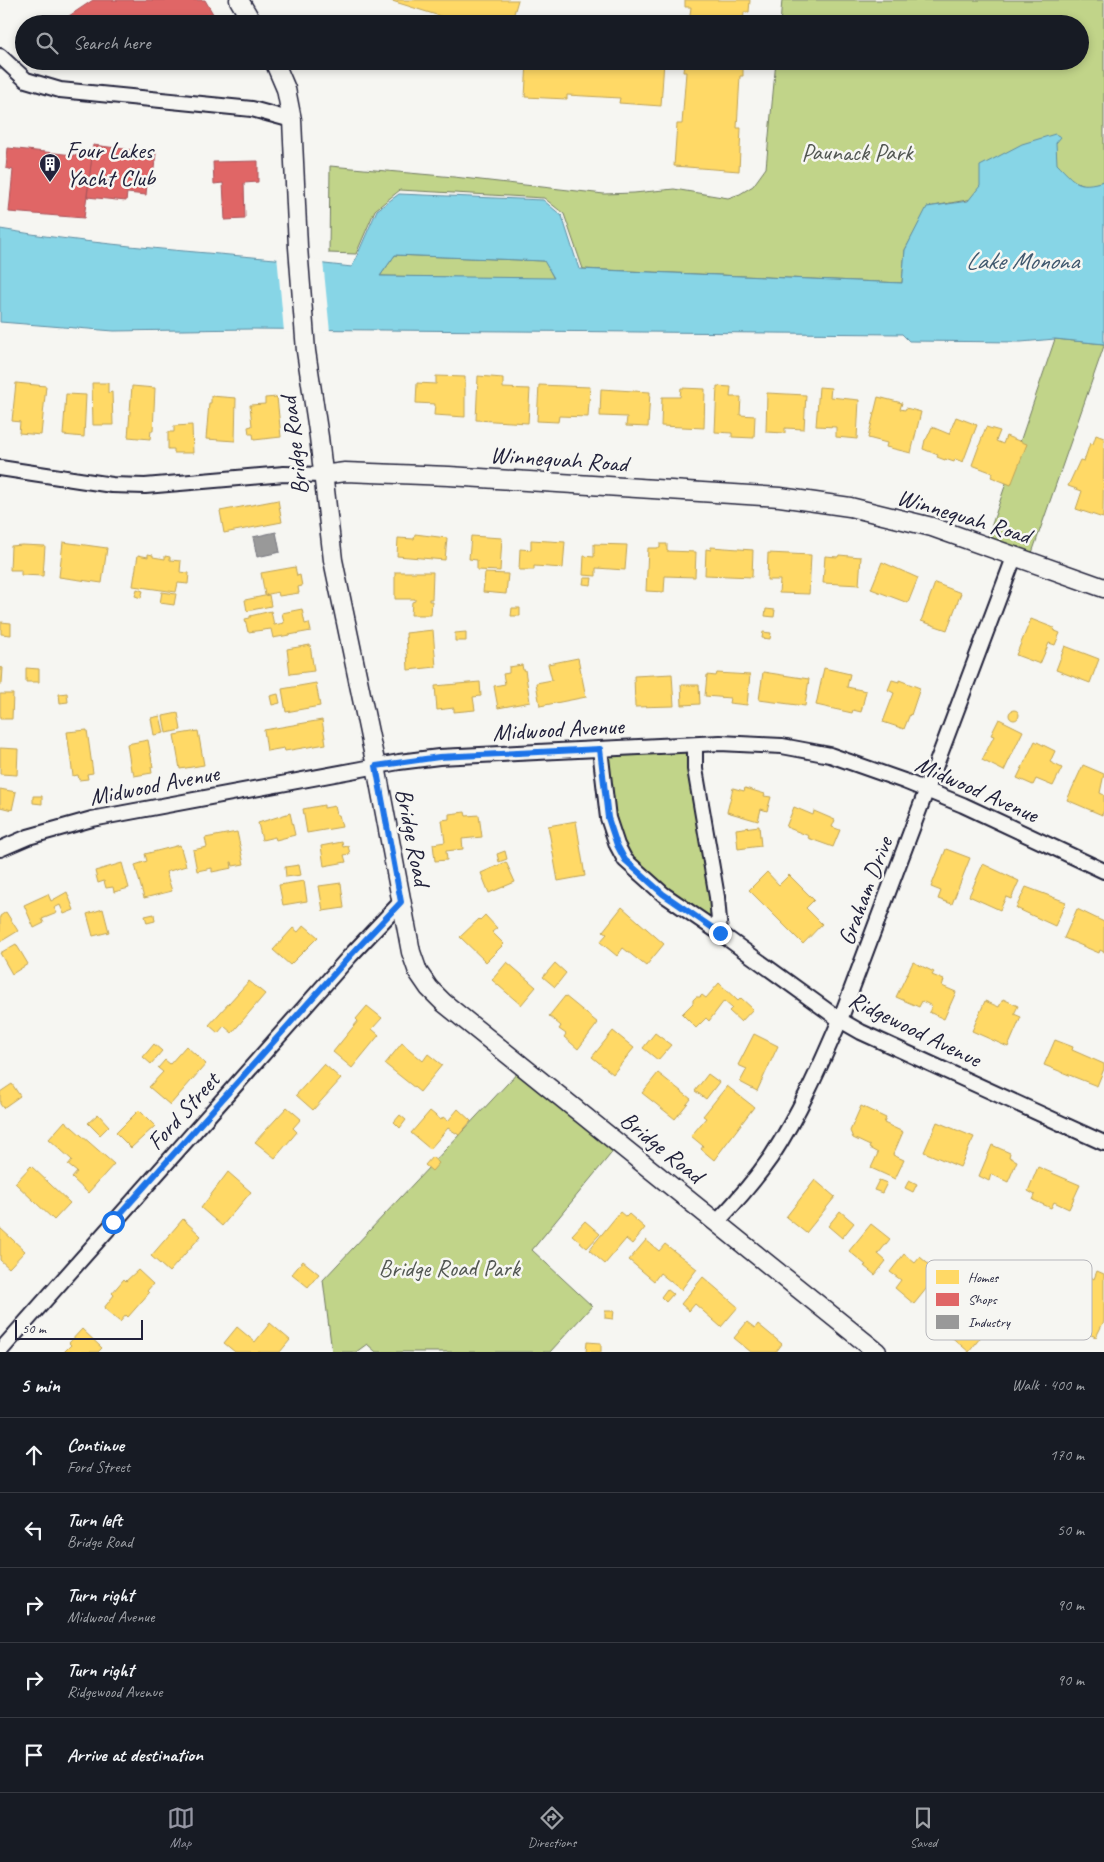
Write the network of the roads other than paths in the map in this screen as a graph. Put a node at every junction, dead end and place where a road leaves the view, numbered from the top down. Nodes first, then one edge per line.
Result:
1 (239, 0) edge
2 (248, 15) edge
3 (0, 56) edge
4 (15, 70) edge
5 (15, 70) edge
6 (278, 70) edge
7 (292, 120) junction
8 (0, 468) edge
9 (322, 475) junction
10 (1015, 555) junction
11 (1104, 588) edge
12 (695, 745) junction
13 (600, 749) junction
14 (376, 766) junction
15 (927, 790) junction
16 (0, 848) edge
17 (1104, 870) edge
18 (401, 902) junction
19 (720, 933) junction
20 (840, 1020) junction
21 (1104, 1143) edge
22 (717, 1222) junction
23 (0, 1351) edge
24 (877, 1352) edge

1 - 2 street
3 - 5 street
4 - 7 street
6 - 7 street, Bridge Road
7 - 9 street, Bridge Road
8 - 9 street, Winnequah Road
9 - 10 street, Winnequah Road
9 - 14 street, Bridge Road
10 - 11 street, Winnequah Road
10 - 15 street, Graham Drive
12 - 13 street, Midwood Avenue
12 - 15 street, Midwood Avenue
12 - 19 street
13 - 14 street, Midwood Avenue
13 - 19 street, Ridgewood Avenue
14 - 16 street, Midwood Avenue
14 - 18 street, Bridge Road
15 - 17 street, Midwood Avenue
15 - 20 street, Graham Drive
18 - 22 street, Bridge Road
18 - 23 street, Ford Street
19 - 20 street, Ridgewood Avenue
20 - 21 street, Ridgewood Avenue
20 - 22 street, Graham Drive
22 - 24 street, Bridge Road

